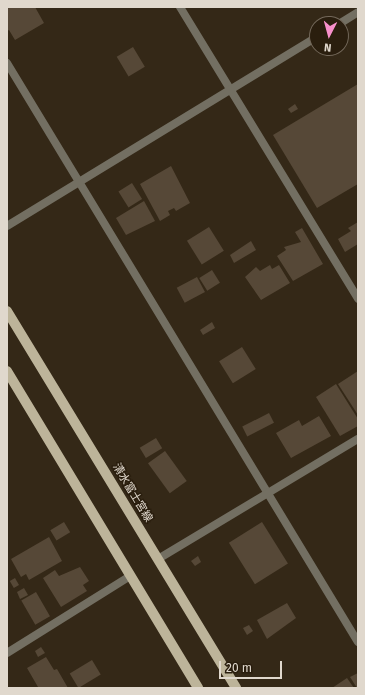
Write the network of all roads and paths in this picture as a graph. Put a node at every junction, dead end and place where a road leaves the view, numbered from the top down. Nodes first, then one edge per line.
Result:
1 (180, 7) edge
2 (358, 12) edge
3 (349, 18) edge
4 (309, 42) edge
5 (7, 62) edge
6 (230, 90) junction
7 (79, 181) junction
8 (7, 226) edge
9 (358, 299) edge
10 (7, 311) edge
11 (7, 371) edge
12 (358, 439) edge
13 (268, 492) junction
14 (158, 558) junction
15 (130, 576) junction
16 (358, 642) edge
17 (7, 653) edge
18 (198, 688) edge
19 (236, 688) edge

1 - 6 street
2 - 3 street
4 - 6 street
5 - 7 street
6 - 7 street
6 - 9 street
7 - 8 street
7 - 13 street
10 - 14 main road, 清水富士宮線
11 - 15 main road
12 - 13 street
13 - 14 street
13 - 16 street
14 - 19 main road, 清水富士宮線
15 - 17 street
15 - 18 main road

